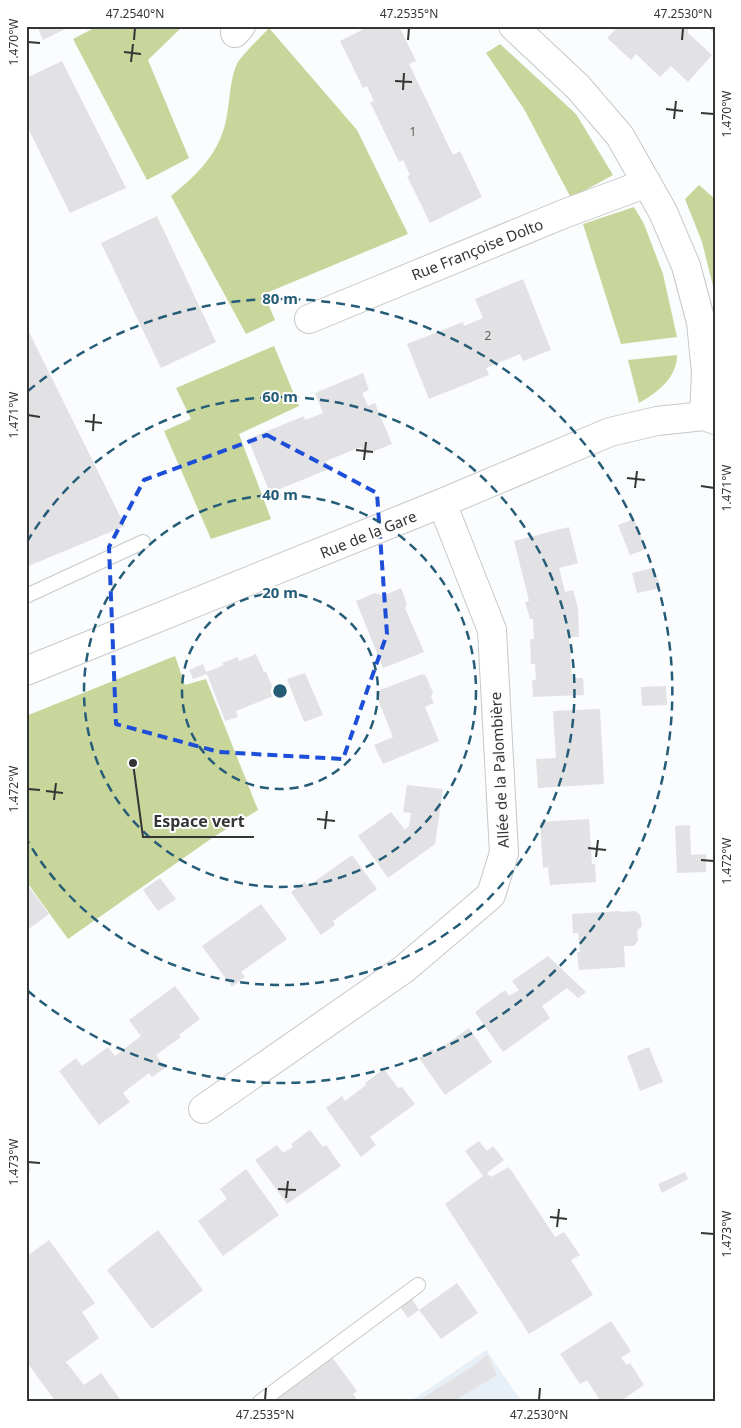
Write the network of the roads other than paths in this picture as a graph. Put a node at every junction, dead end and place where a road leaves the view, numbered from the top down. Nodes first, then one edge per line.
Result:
1 (513, 26) edge
2 (647, 183) junction
3 (310, 319) dead end
4 (710, 418) edge
5 (442, 504) junction
6 (143, 542) dead end
7 (26, 596) edge
8 (26, 671) edge
9 (203, 1109) dead end
10 (418, 1285) dead end
11 (260, 1402) edge

1 - 2 street
2 - 3 street, Rue Françoise Dolto
2 - 4 street
4 - 5 street, Rue de la Gare
5 - 8 street, Rue de la Gare
5 - 9 street, Allée de la Palombière
6 - 7 lane
10 - 11 lane

